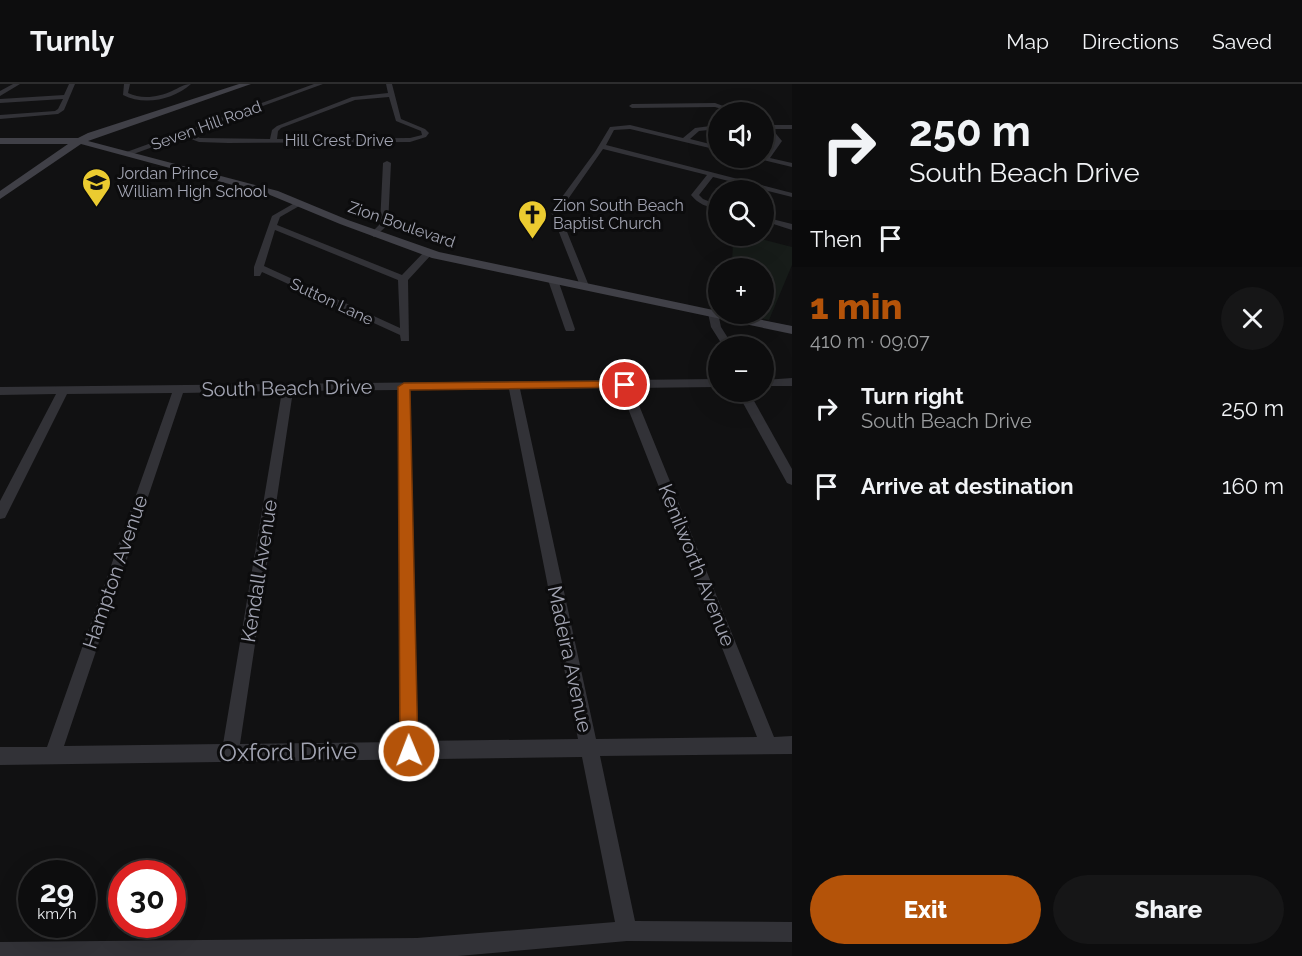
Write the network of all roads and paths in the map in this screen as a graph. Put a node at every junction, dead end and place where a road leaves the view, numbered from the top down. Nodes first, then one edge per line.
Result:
1 (17, 84) edge
2 (72, 84) edge
3 (128, 84) edge
4 (188, 84) edge
5 (248, 84) edge
6 (320, 84) edge
7 (389, 84) edge
8 (0, 94) edge
9 (390, 95) junction
10 (66, 97) junction
11 (0, 101) edge
12 (708, 105) edge
13 (632, 106) dead end
14 (0, 117) edge
15 (774, 127) edge
16 (792, 127) edge
17 (708, 128) edge
18 (182, 133) junction
19 (273, 140) junction
20 (685, 140) junction
21 (0, 141) edge
22 (79, 141) junction
23 (601, 146) junction
24 (708, 146) edge
25 (125, 154) junction
26 (774, 161) edge
27 (387, 162) dead end
28 (792, 165) edge
29 (711, 175) junction
30 (792, 195) edge
31 (0, 196) edge
32 (302, 204) junction
33 (708, 204) edge
34 (774, 222) edge
35 (273, 224) junction
36 (792, 227) edge
37 (374, 234) junction
38 (423, 252) junction
39 (406, 276) junction
40 (553, 280) junction
41 (584, 286) junction
42 (708, 312) edge
43 (764, 324) edge
44 (570, 329) dead end
45 (792, 330) edge
46 (792, 382) edge
47 (708, 383) edge
48 (774, 383) edge
49 (625, 385) junction
50 (404, 387) junction
51 (514, 387) junction
52 (288, 388) junction
53 (179, 389) junction
54 (0, 391) edge
55 (63, 391) junction
56 (749, 402) edge
57 (792, 480) edge
58 (0, 514) edge
59 (792, 745) edge
60 (769, 746) junction
61 (588, 748) junction
62 (409, 751) junction
63 (230, 753) junction
64 (0, 756) edge
65 (52, 756) junction
66 (627, 931) junction
67 (792, 932) edge
68 (417, 952) edge
69 (0, 953) edge

1 - 8 street
2 - 10 street
3 - 4 street
5 - 22 main road
6 - 18 street, Seven Hill Road
7 - 9 street, Hill Crest Drive
9 - 19 street
9 - 19 street, Hill Crest Drive
10 - 11 street
10 - 14 street
12 - 13 street
15 - 16 street
17 - 20 street
18 - 19 street, Hill Crest Drive
18 - 25 street, Seven Hill Road
20 - 23 street
20 - 24 street
21 - 22 main road
22 - 25 main road, Zion Boulevard
22 - 31 main road
23 - 29 street
23 - 41 street
25 - 32 main road, Zion Boulevard
26 - 28 street
27 - 37 street
29 - 30 street
29 - 33 street
32 - 35 street
32 - 37 main road, Zion Boulevard
34 - 36 street
35 - 39 street
35 - 39 street, Sutton Lane
37 - 38 main road, Zion Boulevard
38 - 39 street
38 - 40 main road, Zion Boulevard
40 - 41 main road, Zion Boulevard
40 - 44 street
41 - 42 main road, Zion Boulevard
43 - 45 main road, Zion Boulevard
46 - 48 street
47 - 49 street, South Beach Drive
49 - 51 street, South Beach Drive
49 - 60 street, Kenilworth Avenue
50 - 51 street, South Beach Drive
50 - 52 street, South Beach Drive
50 - 62 street
51 - 61 street, Madeira Avenue
52 - 53 street, South Beach Drive
52 - 63 street, Kendall Avenue
53 - 55 street, South Beach Drive
53 - 65 street, Hampton Avenue
54 - 55 street, South Beach Drive
55 - 58 street
56 - 57 street
59 - 60 street, Oxford Drive
60 - 61 street, Oxford Drive
61 - 62 street, Oxford Drive
61 - 66 street, Madeira Avenue
62 - 63 street, Oxford Drive
63 - 65 street, Oxford Drive
64 - 65 street, Oxford Drive
66 - 67 street
66 - 68 street
68 - 69 street

